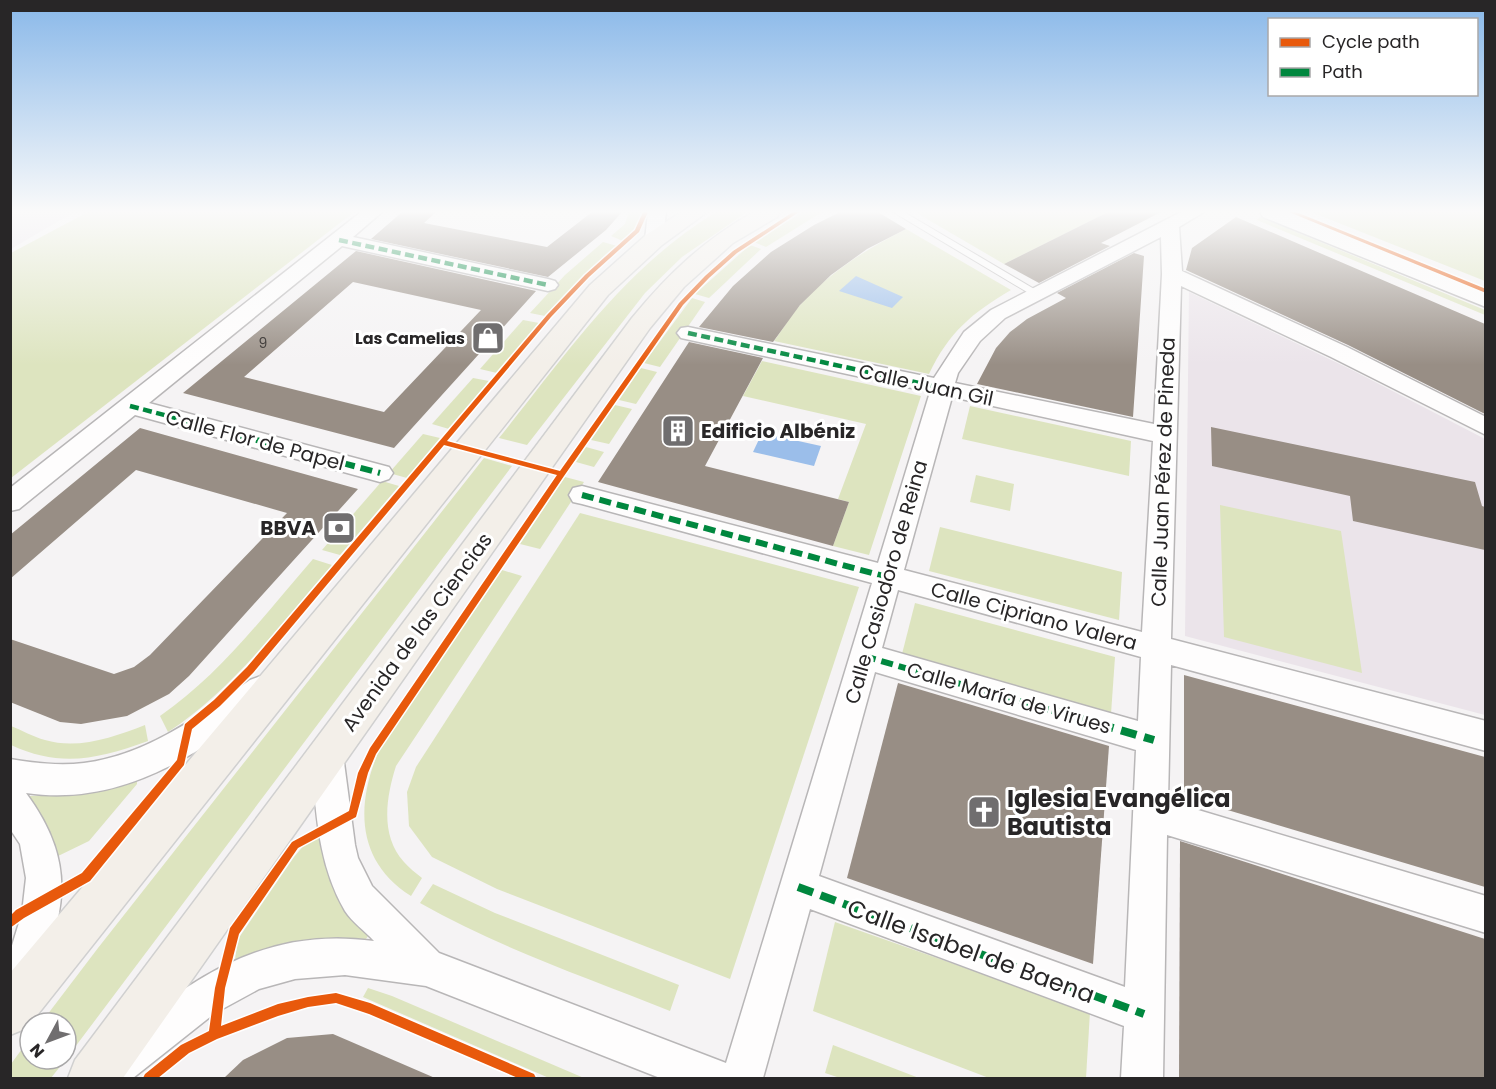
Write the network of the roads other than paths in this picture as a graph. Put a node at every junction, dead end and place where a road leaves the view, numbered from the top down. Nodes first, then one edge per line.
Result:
1 (310, 263) edge
2 (445, 263) edge
3 (623, 263) edge
4 (696, 263) edge
5 (984, 263) edge
6 (1096, 263) edge
7 (1174, 263) edge
8 (1395, 263) edge
9 (1172, 274) junction
10 (548, 285) dead end
11 (1036, 293) junction
12 (1485, 300) edge
13 (688, 333) dead end
14 (942, 388) junction
15 (130, 406) junction
16 (1485, 426) edge
17 (1165, 435) junction
18 (380, 473) dead end
19 (582, 495) dead end
20 (12, 500) edge
21 (887, 577) junction
22 (1156, 648) junction
23 (864, 656) junction
24 (289, 670) junction
25 (1485, 736) edge
26 (1154, 740) junction
27 (327, 755) junction
28 (10, 775) edge
29 (10, 800) edge
30 (1151, 813) junction
31 (798, 887) junction
32 (1485, 915) edge
33 (426, 967) junction
34 (10, 998) edge
35 (10, 1011) edge
36 (1144, 1014) junction
37 (93, 1078) edge
38 (100, 1078) edge
39 (712, 1078) edge
40 (742, 1078) edge
41 (1142, 1078) edge

1 - 15 street, Calle Flor de Papel
2 - 10 street
3 - 24 main road
4 - 27 main road, Avenida de las Ciencias
5 - 11 lane
6 - 11 street, Calle Casiodoro de Reina
7 - 9 street, Calle Juan Pérez de Pineda
8 - 12 main road
9 - 16 street
9 - 17 street, Calle Juan Pérez de Pineda
11 - 14 street, Calle Casiodoro de Reina
13 - 14 street, Calle Juan Gil
14 - 17 street, Calle Juan Gil
14 - 21 street, Calle Casiodoro de Reina
15 - 18 street, Calle Flor de Papel
15 - 20 street, Calle Flor de Papel
17 - 22 street, Calle Juan Pérez de Pineda
19 - 21 street, Calle Cipriano Valera
21 - 22 street, Calle Cipriano Valera
21 - 23 street, Calle Casiodoro de Reina
22 - 25 street, Calle Cipriano Valera
22 - 26 street, Calle Juan Pérez de Pineda
23 - 26 street, Calle María de Virues
23 - 31 street, Calle Casiodoro de Reina
24 - 28 street
24 - 35 main road
26 - 30 street, Calle Juan Pérez de Pineda
27 - 33 street
27 - 37 main road, Avenida de las Ciencias
29 - 34 street
30 - 32 street
30 - 36 street, Calle Juan Pérez de Pineda
31 - 36 street, Calle Isabel de Baena
31 - 40 street, Calle Casiodoro de Reina
33 - 38 street
33 - 39 street
36 - 41 street, Calle Juan Pérez de Pineda

